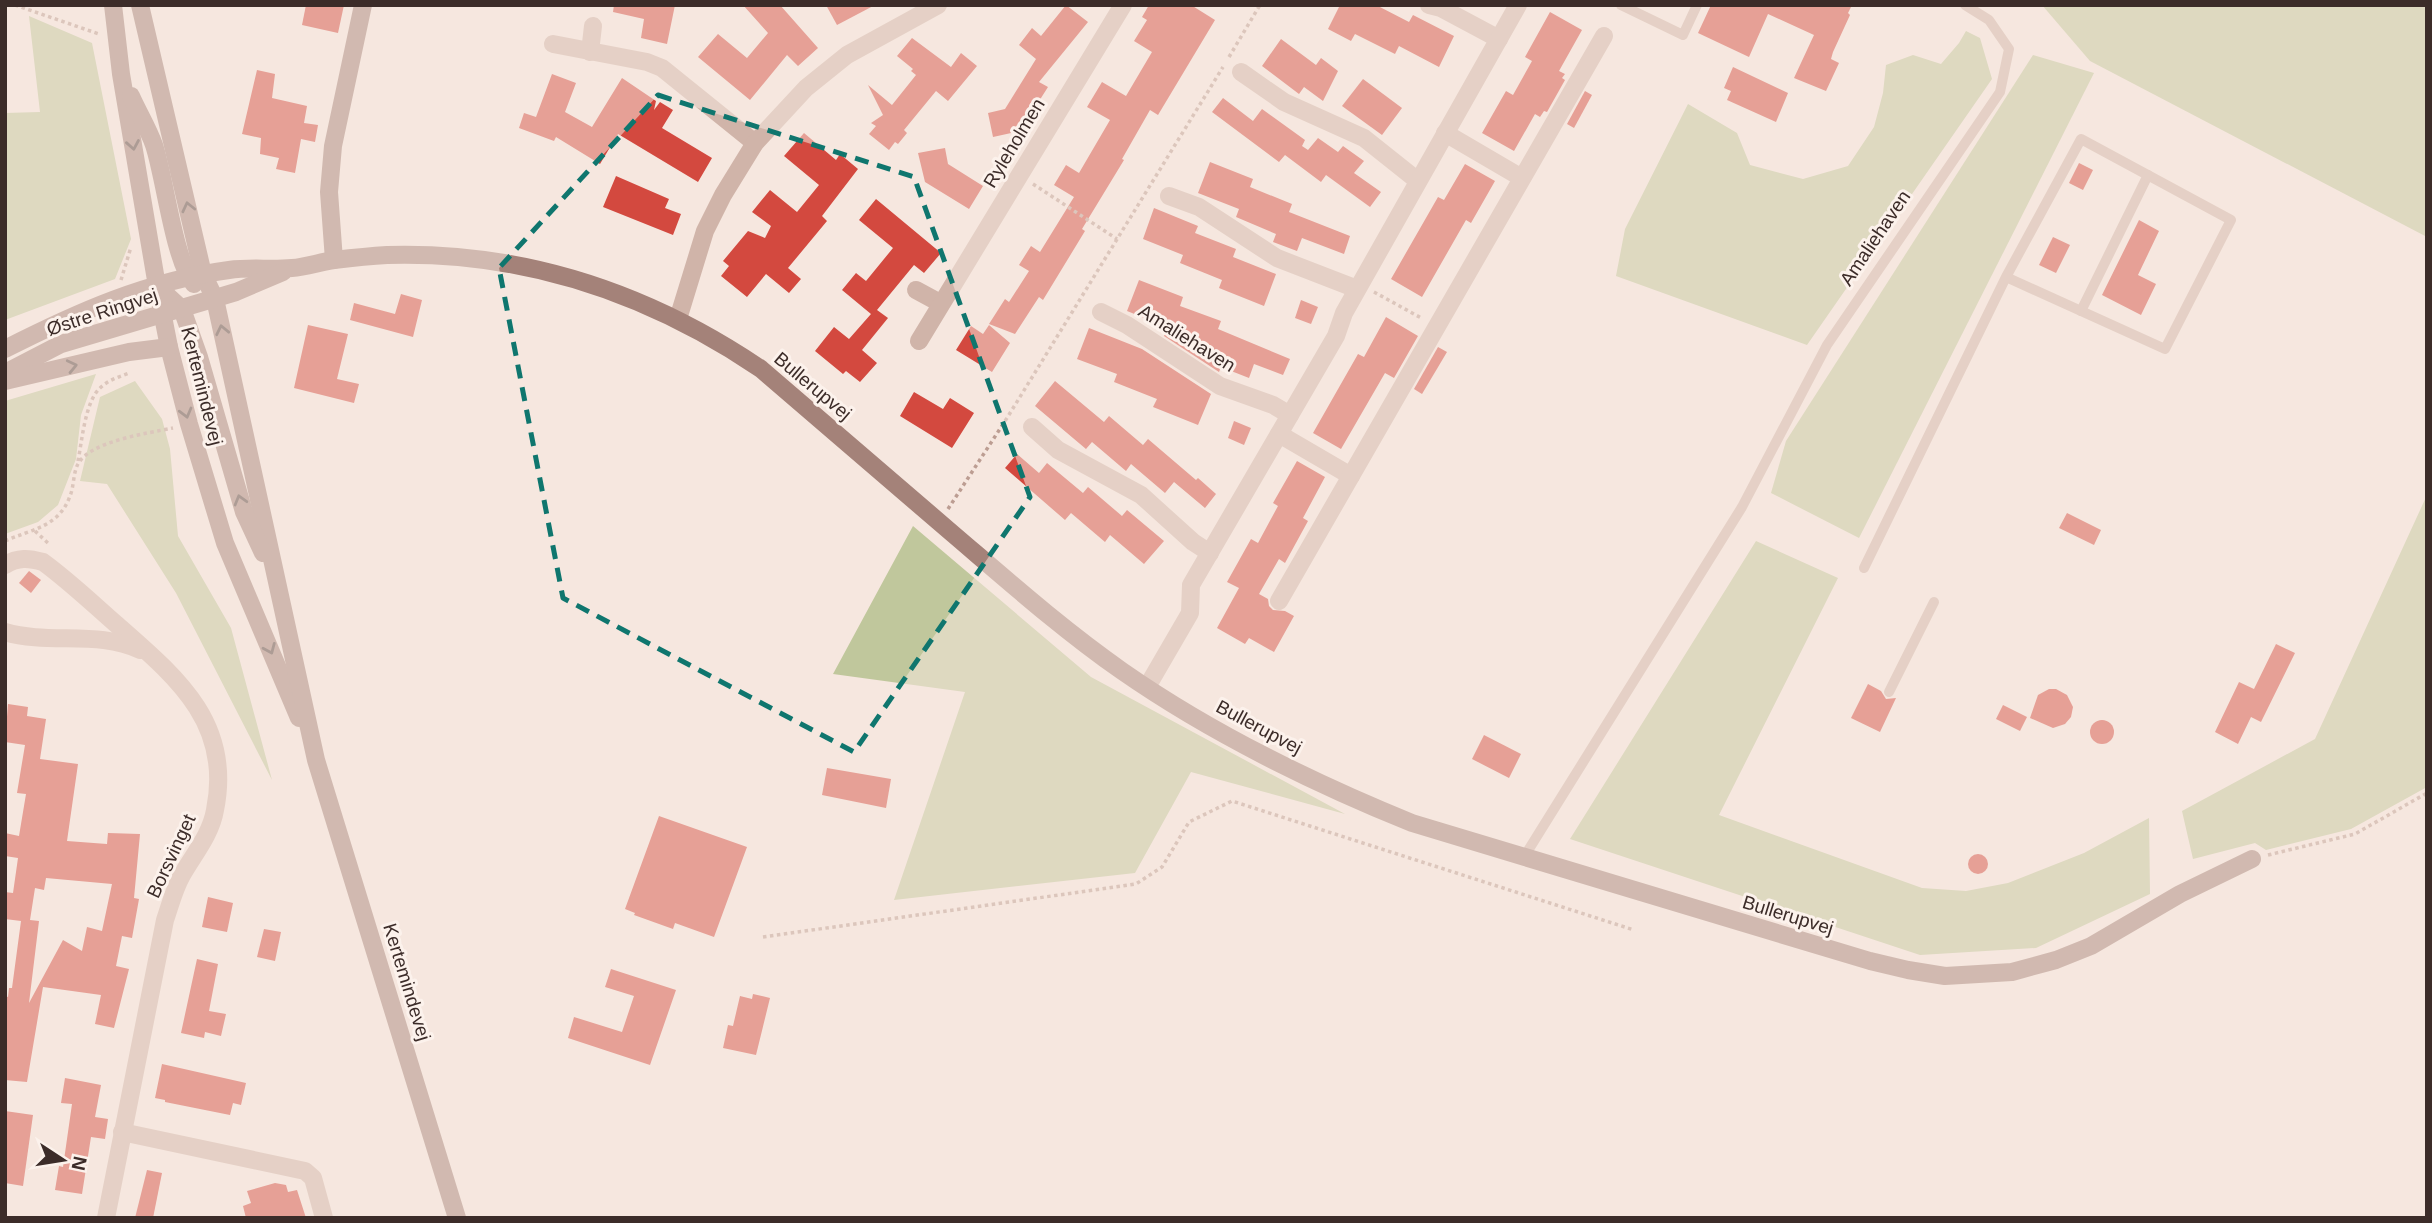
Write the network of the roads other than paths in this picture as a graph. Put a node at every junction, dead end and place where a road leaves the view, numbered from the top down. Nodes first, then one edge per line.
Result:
1 (113, 5) edge
2 (139, 5) edge
3 (363, 5) edge
4 (938, 5) edge
5 (1123, 5) edge
6 (1429, 5) edge
7 (1518, 5) edge
8 (1621, 5) edge
9 (1697, 5) edge
10 (1965, 5) edge
11 (593, 26) dead end
12 (1604, 36) dead end
13 (1499, 39) junction
14 (553, 44) dead end
15 (590, 52) junction
16 (1241, 72) dead end
17 (121, 74) junction
18 (1445, 133) junction
19 (755, 143) junction
20 (2148, 175) junction
21 (1522, 178) junction
22 (1418, 181) junction
23 (1170, 196) dead end
24 (334, 260) junction
25 (293, 268) junction
26 (2006, 277) junction
27 (157, 286) junction
28 (1359, 286) junction
29 (207, 287) junction
30 (916, 290) dead end
31 (940, 303) junction
32 (179, 306) junction
33 (2081, 311) junction
34 (1101, 312) dead end
35 (163, 315) junction
36 (678, 319) junction
37 (919, 341) dead end
38 (169, 347) junction
39 (5, 349) edge
40 (5, 373) edge
41 (5, 381) edge
42 (1290, 415) junction
43 (1032, 428) dead end
44 (1279, 434) junction
45 (1351, 476) junction
46 (1210, 553) junction
47 (5, 565) edge
48 (1864, 568) dead end
49 (278, 584) junction
50 (1279, 601) dead end
51 (1934, 602) dead end
52 (5, 632) edge
53 (153, 656) junction
54 (1147, 687) junction
55 (1889, 692) dead end
56 (316, 760) junction
57 (1524, 857) junction
58 (2252, 859) road end
59 (122, 1132) junction
60 (106, 1218) edge
61 (324, 1218) edge
62 (457, 1218) edge

1 - 17 main road, Kertemindevej
29 -> 2 main road, Kertemindevej
3 - 24 main road
4 - 19 street
5 - 31 street, Ryleholmen
6 - 13 street
7 - 13 street
8 - 9 lane
10 - 57 lane, Amaliehaven
11 - 15 street
12 - 21 street
13 - 18 street
14 - 15 street
15 - 19 street
16 - 22 street
17 -> 27 main road, Kertemindevej
17 - 29 main road
18 - 21 street
18 - 22 street
19 - 36 street
20 - 26 lane
20 - 33 lane
20 - 33 lane
21 - 45 street
22 - 28 street
23 - 28 street
24 - 25 main road, Bullerupvej
24 - 36 main road, Bullerupvej
25 - 29 main road, Bullerupvej
25 - 29 main road, Bullerupvej
26 - 33 lane
26 - 48 lane
27 - 29 main road, Østre Ringvej
27 - 32 main road
27 - 35 main road, Kertemindevej
27 - 39 main road, Østre Ringvej
28 - 42 street
29 - 32 main road, Østre Ringvej
29 - 32 main road
49 -> 29 main road, Kertemindevej
30 - 31 street
31 - 37 street, Ryleholmen
32 - 35 main road, Østre Ringvej
49 -> 32 main road
34 - 42 street, Amaliehaven
35 - 38 main road, Kertemindevej
35 - 40 main road, Østre Ringvej
36 - 54 main road, Bullerupvej
41 -> 38 main road
38 -> 56 main road, Kertemindevej
42 - 44 street
43 - 46 street
44 - 45 street
44 - 46 street
45 - 50 street
46 - 54 street
47 - 53 street, Borsvinget
49 - 56 main road, Kertemindevej
51 - 55 lane
52 - 53 street, Borsvinget
53 - 59 street, Borsvinget
54 - 57 main road, Bullerupvej
56 - 62 main road, Kertemindevej
57 - 58 main road, Bullerupvej
59 - 60 street, Borsvinget
59 - 61 street

